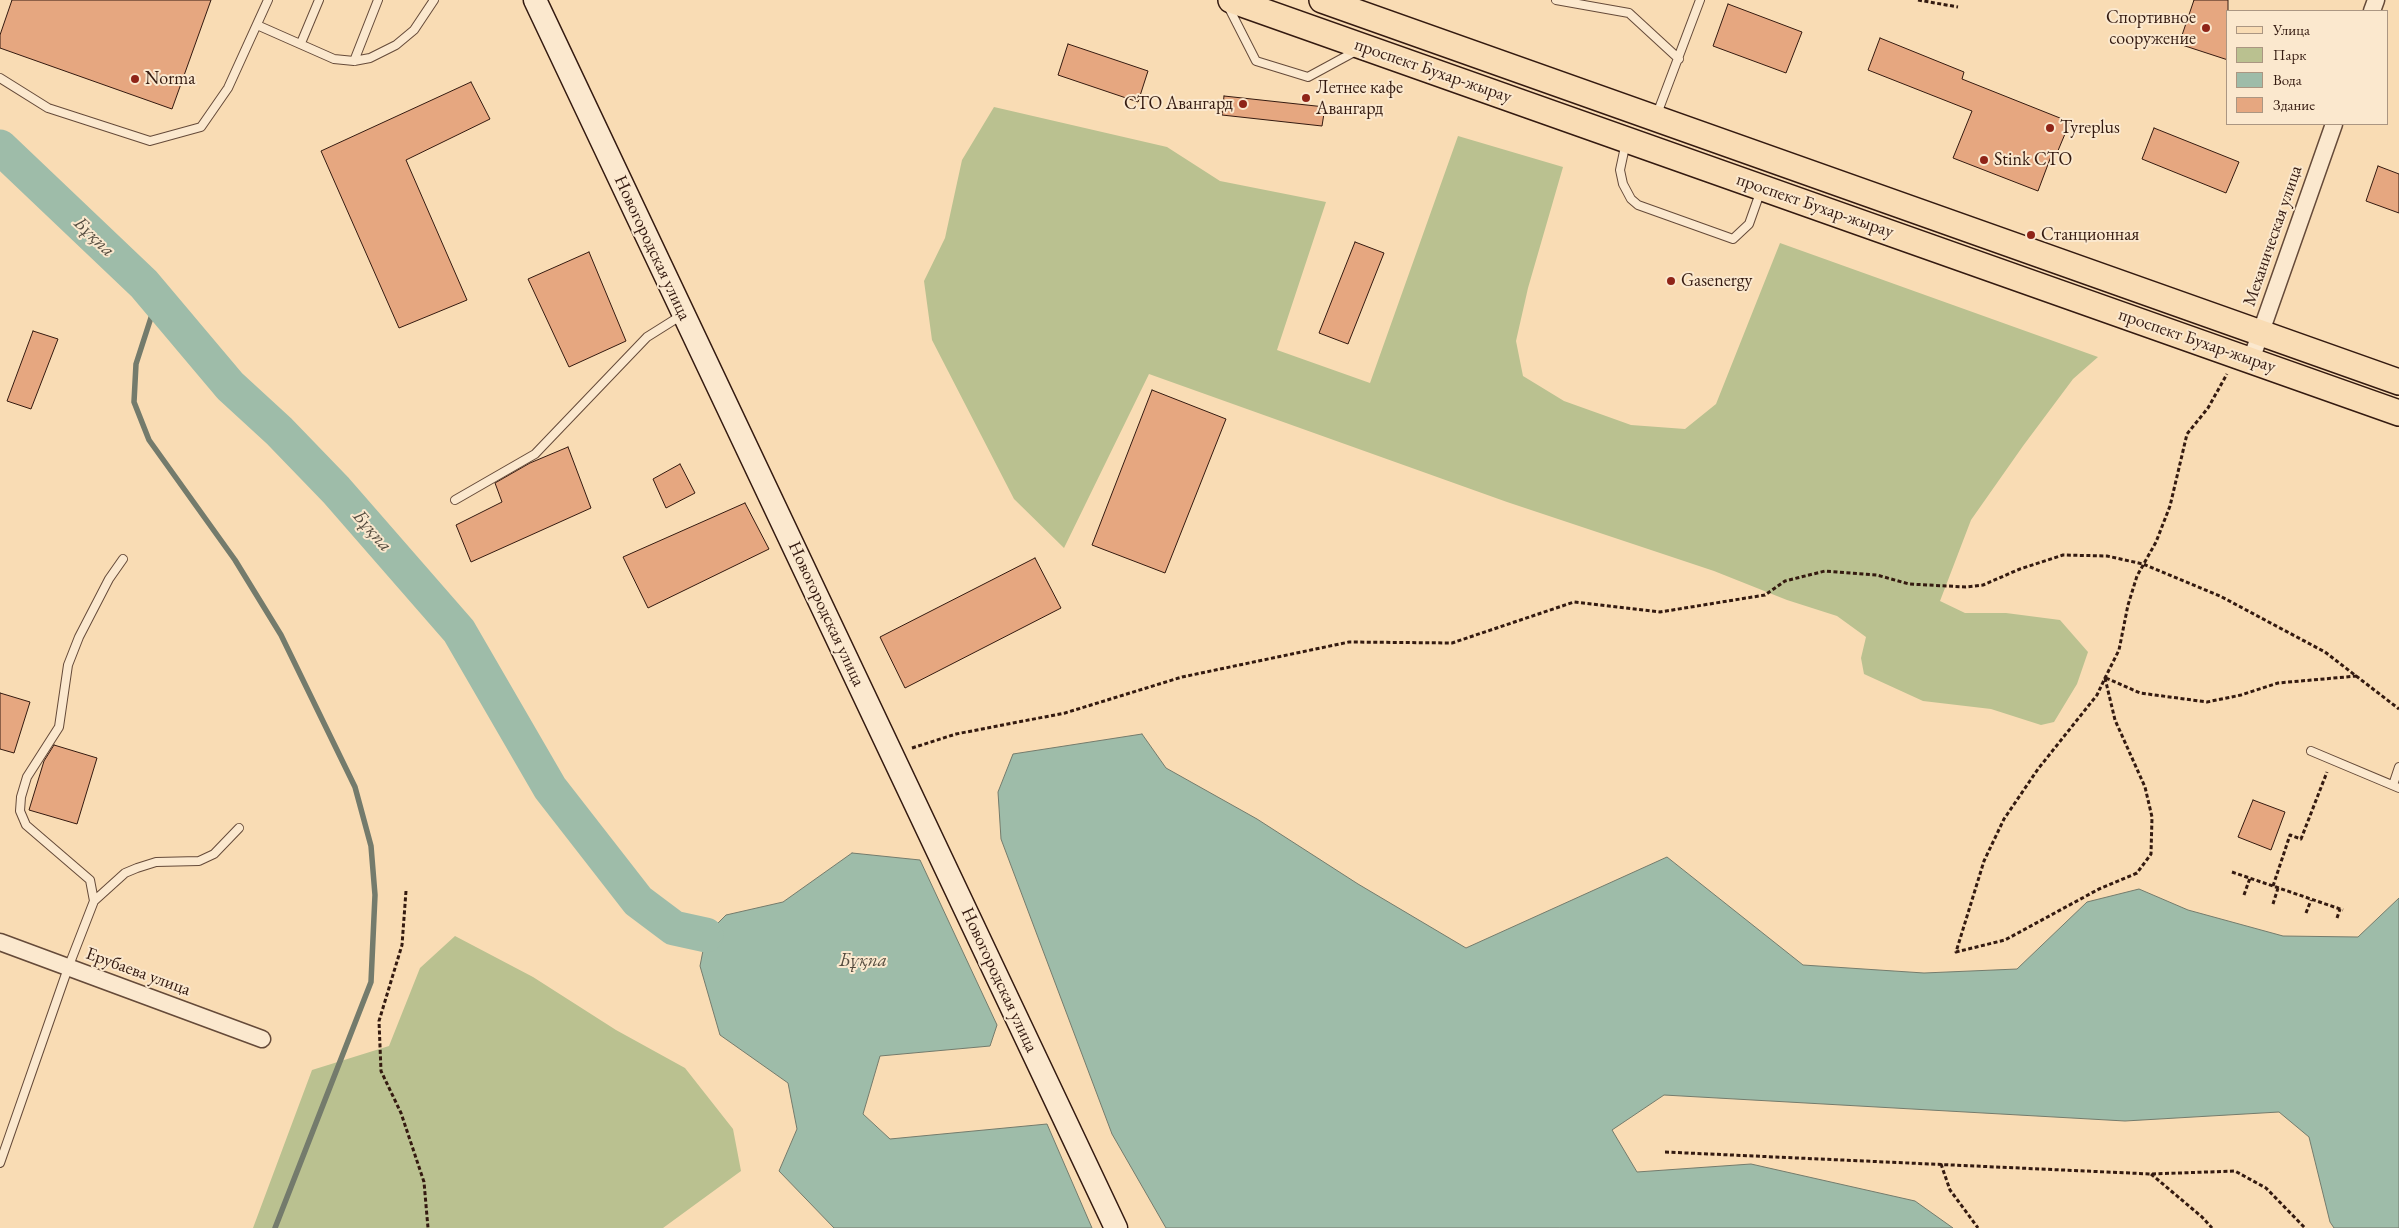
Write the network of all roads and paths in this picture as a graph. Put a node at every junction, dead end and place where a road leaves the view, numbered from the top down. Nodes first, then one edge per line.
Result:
1 (268, 0) edge
2 (319, 0) edge
3 (378, 0) edge
4 (434, 0) edge
5 (535, 0) edge
6 (1225, 0) edge
7 (1231, 0) edge
8 (1318, 0) edge
9 (1322, 0) edge
10 (1556, 0) edge
11 (1700, 0) edge
12 (1918, 0) edge
13 (1958, 6) dead end
14 (257, 25) junction
15 (1307, 27) junction
16 (301, 43) junction
17 (1364, 47) junction
18 (1679, 59) junction
19 (354, 61) junction
20 (0, 78) edge
21 (1655, 118) junction
22 (2334, 125) edge
23 (1627, 140) junction
24 (1762, 188) junction
25 (683, 314) junction
26 (2260, 335) junction
27 (2244, 358) junction
28 (2399, 382) edge
29 (2399, 413) edge
30 (455, 500) dead end
31 (123, 559) dead end
32 (2143, 564) junction
33 (2357, 676) junction
34 (2105, 678) junction
35 (2399, 709) edge
36 (2311, 751) dead end
37 (892, 754) junction
38 (2331, 760) junction
39 (2399, 767) edge
40 (2396, 786) edge
41 (239, 828) dead end
42 (2232, 872) dead end
43 (2250, 878) junction
44 (2273, 886) junction
45 (2278, 888) junction
46 (406, 891) dead end
47 (2244, 895) dead end
48 (2312, 900) junction
49 (94, 901) junction
50 (2273, 904) dead end
51 (2306, 913) dead end
52 (2337, 918) dead end
53 (0, 942) edge
54 (68, 968) junction
55 (262, 1039) dead end
56 (1665, 1152) dead end
57 (1, 1159) edge
58 (1941, 1164) junction
59 (2151, 1174) junction
60 (428, 1228) edge
61 (1116, 1228) edge
62 (1978, 1228) edge
63 (2212, 1228) edge
64 (2305, 1228) edge

1 - 14 lane
2 - 16 lane
3 - 19 lane
4 - 19 lane
5 - 25 street, Новогородская улица
6 - 17 lane
7 - 15 main road, проспект Бухар-жырау
8 - 15 main road
9 - 21 main road, проспект Бухар-жырау
10 - 18 lane
11 - 18 lane
12 - 13 path
14 - 16 lane
14 - 20 lane
15 - 17 main road, проспект Бухар-жырау
16 - 19 lane
17 - 23 main road, проспект Бухар-жырау
18 - 21 lane
21 - 26 main road, проспект Бухар-жырау
22 - 26 street, Механическая улица
23 - 24 main road, проспект Бухар-жырау
23 - 24 lane
24 - 27 main road, проспект Бухар-жырау
25 - 30 lane
25 - 37 street, Новогородская улица
26 - 27 street, Механическая улица
26 - 28 main road, проспект Бухар-жырау
27 - 29 main road, проспект Бухар-жырау
27 - 32 path
31 - 49 lane
32 - 33 path
32 - 34 path
32 - 37 path
33 - 34 path
33 - 35 path
34 - 34 path
36 - 38 lane
37 - 61 street, Новогородская улица
38 - 40 lane
38 - 44 path
39 - 40 lane
41 - 49 lane
42 - 43 path
43 - 44 path
43 - 47 path
44 - 45 path
45 - 48 path
45 - 50 path
46 - 60 path
48 - 51 path
48 - 52 path
49 - 54 lane
53 - 54 street, Ерубаева улица
54 - 55 street, Ерубаева улица
54 - 57 lane
56 - 58 path
58 - 59 path
58 - 62 path
59 - 63 path
59 - 64 path

